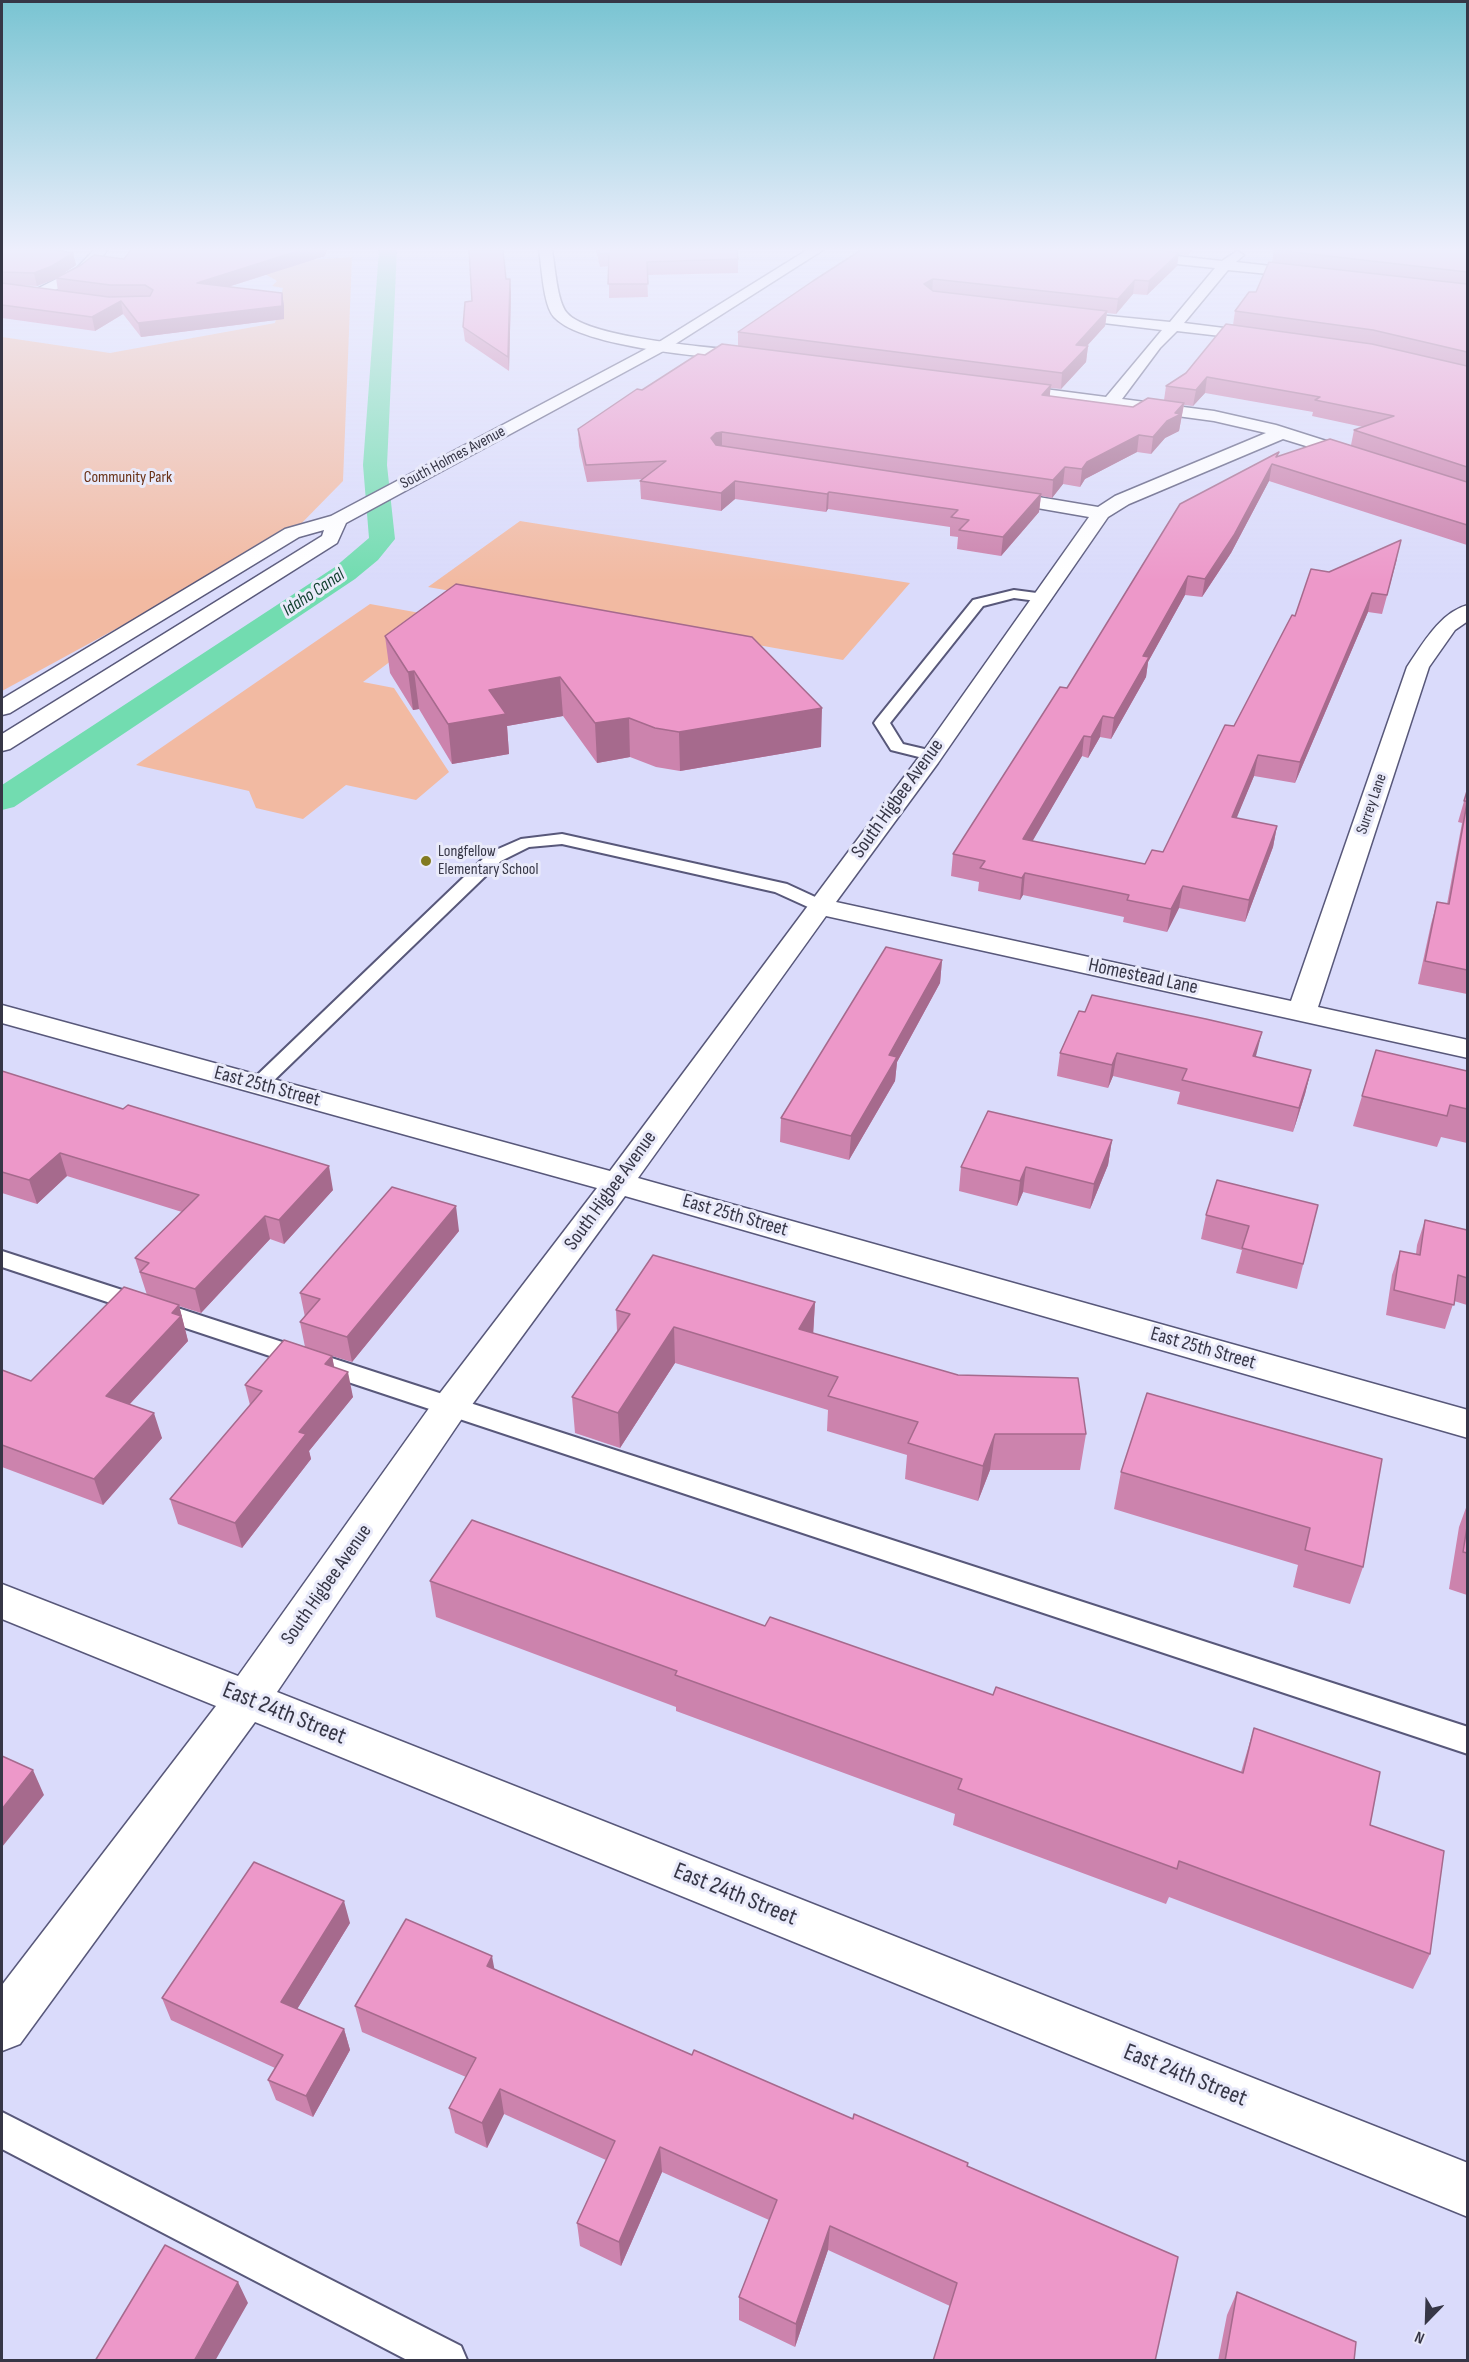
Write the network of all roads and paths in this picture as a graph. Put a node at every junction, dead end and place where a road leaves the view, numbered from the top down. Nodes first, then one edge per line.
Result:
1 (635, 360) edge
2 (1144, 360) edge
3 (990, 387) edge
4 (1112, 402) junction
5 (1282, 433) junction
6 (1369, 461) edge
7 (978, 493) edge
8 (1101, 513) junction
9 (338, 520) junction
10 (1044, 598) junction
11 (1467, 611) edge
12 (2, 708) edge
13 (2, 744) edge
14 (931, 755) junction
15 (819, 906) junction
16 (1302, 1012) junction
17 (2, 1014) edge
18 (1467, 1049) edge
19 (259, 1084) junction
20 (618, 1183) junction
21 (2, 1259) edge
22 (450, 1407) junction
23 (1467, 1424) edge
24 (2, 1601) edge
25 (247, 1699) junction
26 (1467, 1741) edge
27 (2, 2026) edge
28 (2, 2130) edge
29 (1467, 2190) edge
30 (447, 2361) edge

1 - 9 street, South Holmes Avenue
2 - 4 street
3 - 4 street
4 - 5 street
5 - 6 street
5 - 8 street, South Higbee Avenue
7 - 8 street
8 - 10 street, South Higbee Avenue
9 - 12 street, South Holmes Avenue
9 - 13 street, South Holmes Avenue
10 - 14 street, South Higbee Avenue
10 - 14 lane
11 - 16 street, Surrey Lane
14 - 15 street, South Higbee Avenue
15 - 16 street, Homestead Lane
15 - 19 lane
15 - 20 street, South Higbee Avenue
16 - 18 street, Homestead Lane
17 - 19 street, East 25th Street
19 - 20 street, East 25th Street
20 - 22 street, South Higbee Avenue
20 - 23 street, East 25th Street
21 - 22 lane
22 - 25 street, South Higbee Avenue
22 - 26 lane
24 - 25 street, East 24th Street
25 - 27 street, South Higbee Avenue
25 - 29 street, East 24th Street
28 - 30 lane

